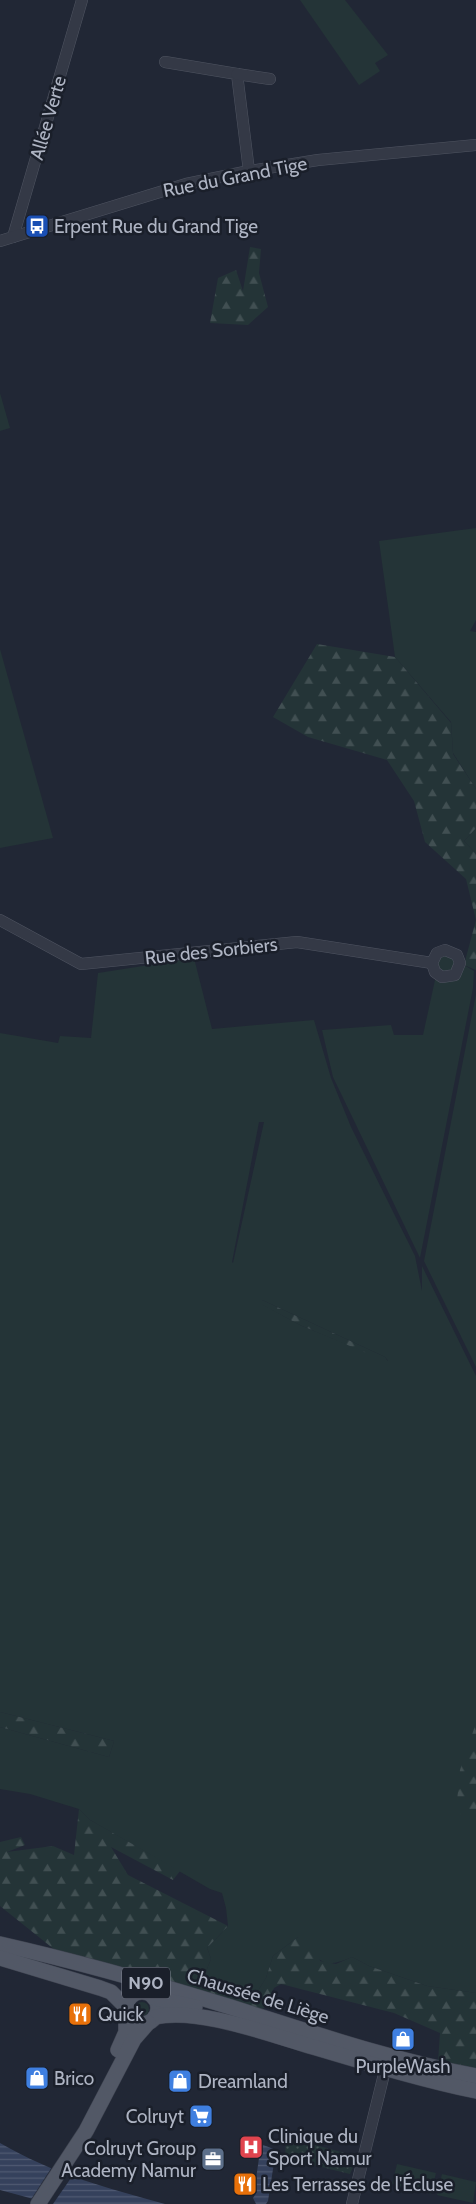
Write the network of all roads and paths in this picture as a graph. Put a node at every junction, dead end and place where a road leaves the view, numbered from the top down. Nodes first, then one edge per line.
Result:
1 (82, 0) edge
2 (165, 62) dead end
3 (237, 74) junction
4 (270, 79) dead end
5 (476, 145) edge
6 (249, 171) junction
7 (13, 237) junction
8 (0, 241) edge
9 (0, 920) edge
10 (432, 963) dead end
11 (0, 1944) edge
12 (0, 1958) edge
13 (100, 1988) junction
14 (140, 1992) junction
15 (154, 1998) junction
16 (126, 2009) junction
17 (151, 2020) junction
18 (290, 2026) junction
19 (387, 2062) junction
20 (110, 2066) junction
21 (476, 2076) edge
22 (476, 2091) edge
23 (96, 2108) junction
24 (38, 2204) edge
25 (352, 2204) edge

1 - 7 street, Allée Verte
2 - 3 street
3 - 4 street
3 - 6 street
5 - 6 street, Rue du Grand Tige
6 - 7 street, Rue du Grand Tige
7 - 8 street, Rue du Grand Tige
9 - 10 street, Rue des Sorbiers
11 - 14 main road, Chaussée de Liège / N90
11 - 18 main road, Chaussée de Liège / N90
12 - 13 main road, N90
13 - 16 main road, N90
13 - 20 main road
14 - 15 main road, N90
14 - 16 main road, N90
15 - 17 main road, N90
15 - 18 main road, N90
16 - 17 main road, N90
16 - 20 main road
17 - 19 main road, Chaussée de Liège / N90
17 - 23 main road
18 - 19 main road, Chaussée de Liège / N90
19 - 21 main road, Chaussée de Liège / N90
19 - 22 main road, Chaussée de Liège / N90
19 - 25 street
20 - 23 main road
23 - 24 main road

